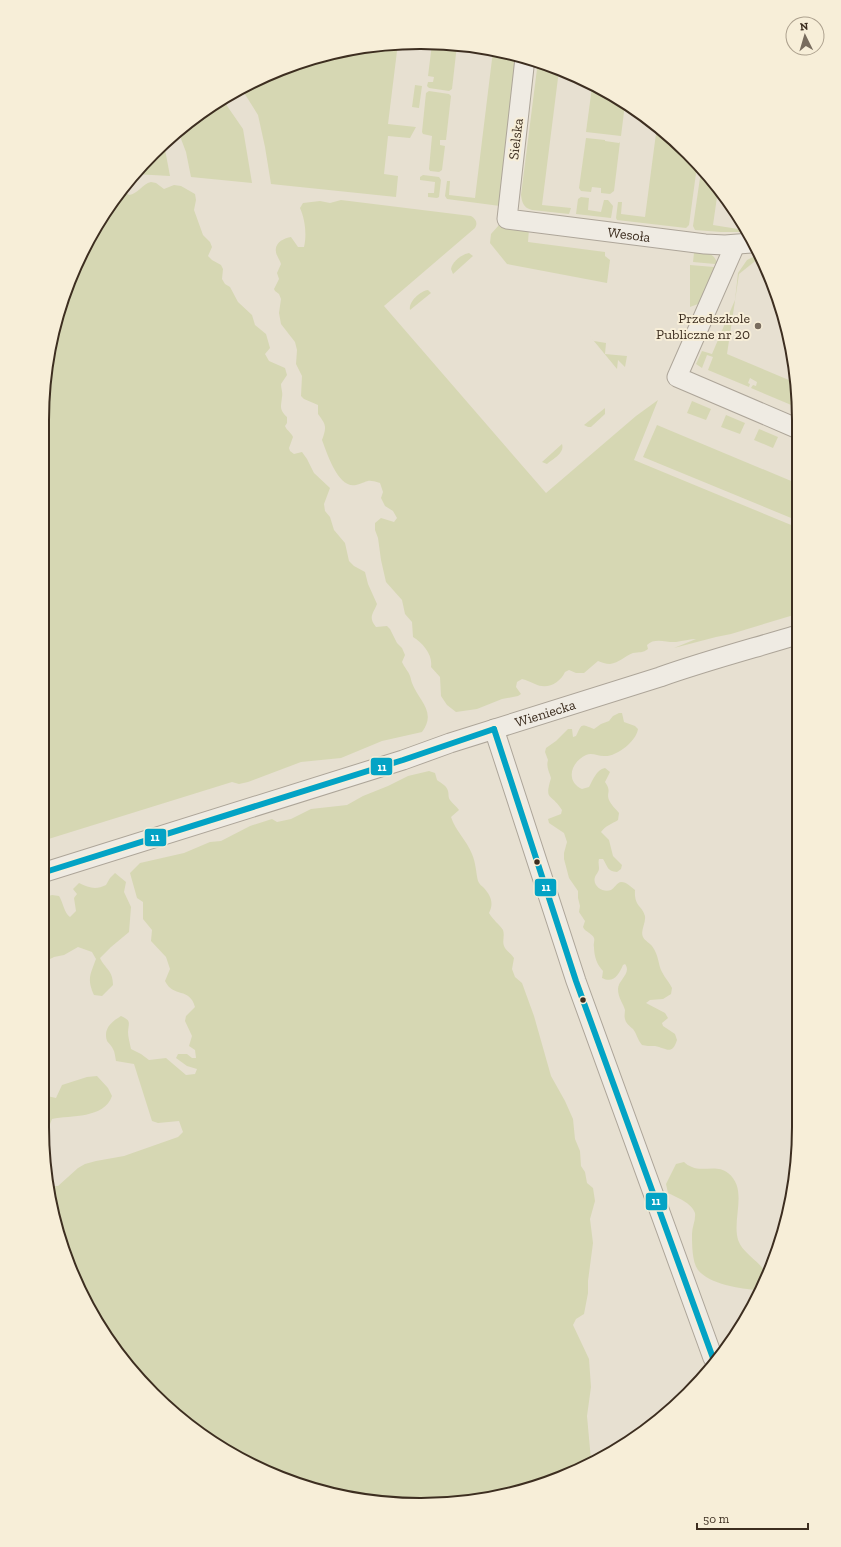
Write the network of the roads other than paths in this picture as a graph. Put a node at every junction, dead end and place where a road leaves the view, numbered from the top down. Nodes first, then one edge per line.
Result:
1 (524, 64) edge
2 (507, 219) joint
3 (743, 244) edge
4 (792, 426) edge
5 (792, 637) edge
6 (494, 729) junction
7 (49, 871) edge
8 (712, 1356) edge

1 - 2 street, Sielska
2 - 3 street, Wesoła
3 - 4 street
5 - 6 street, Wieniecka
6 - 7 street, Wieniecka
6 - 8 street

